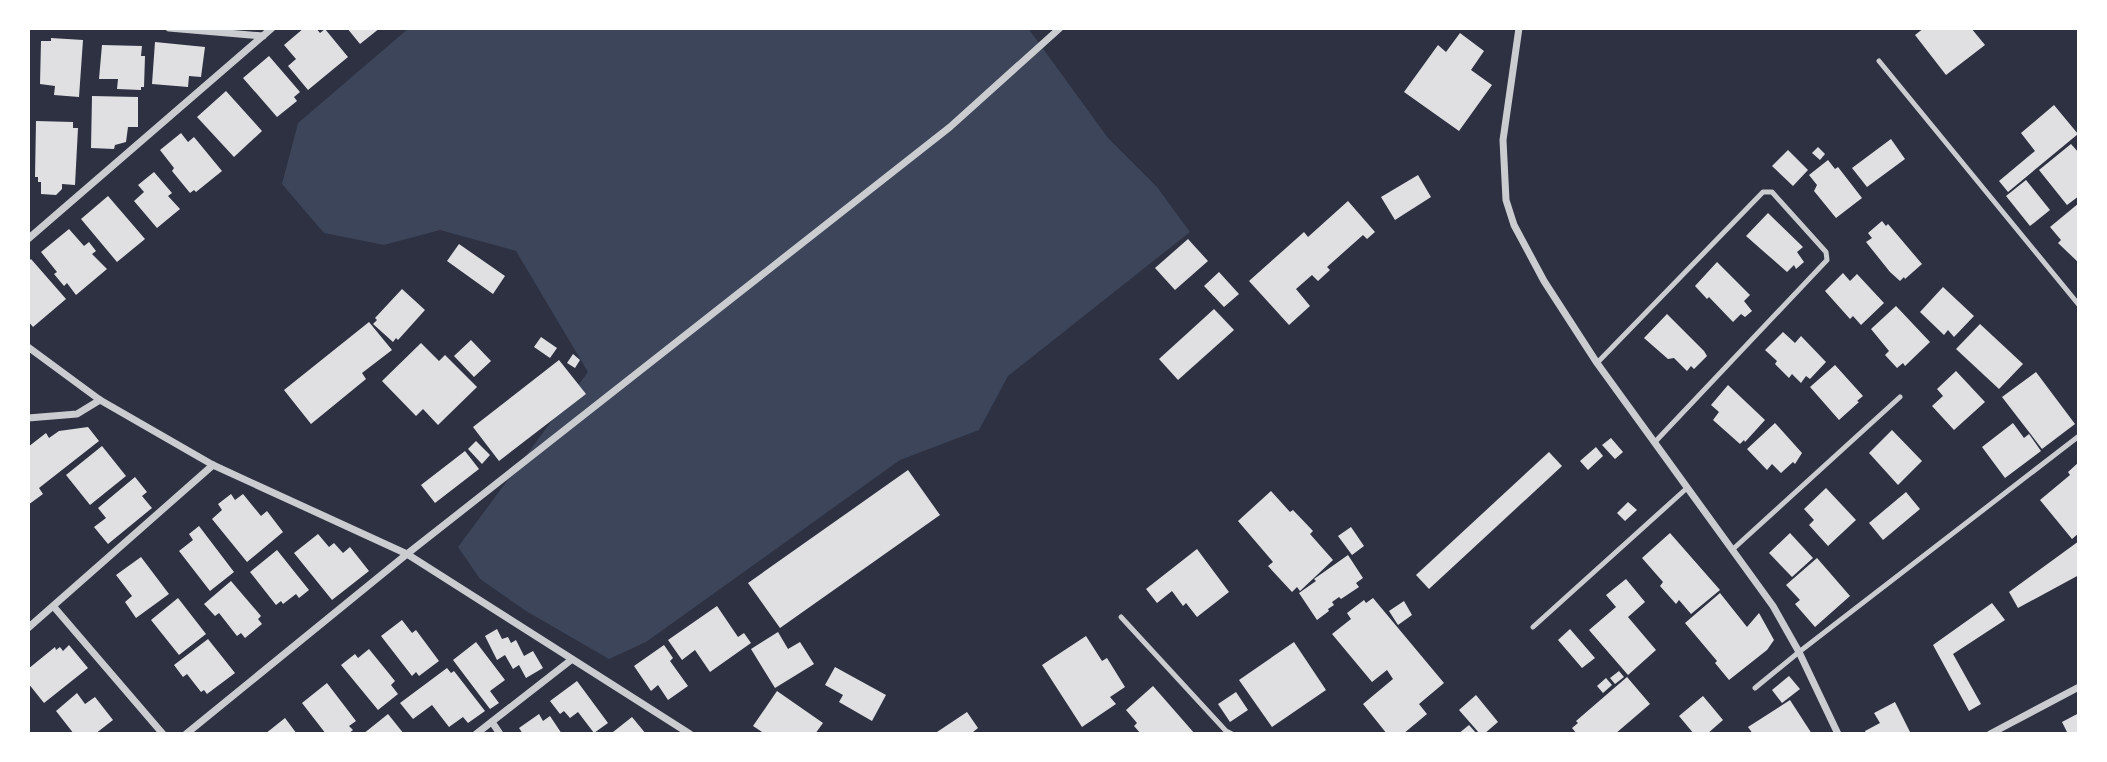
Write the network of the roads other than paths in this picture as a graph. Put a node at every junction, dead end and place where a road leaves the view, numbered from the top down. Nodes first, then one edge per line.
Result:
1 (169, 28) edge
2 (272, 28) edge
3 (1060, 28) edge
4 (1519, 28) edge
5 (262, 36) junction
6 (1879, 61) dead end
7 (28, 239) edge
8 (2079, 305) edge
9 (28, 348) edge
10 (1597, 363) junction
11 (1900, 397) dead end
12 (100, 400) junction
13 (28, 418) edge
14 (2079, 436) edge
15 (1654, 443) junction
16 (213, 466) junction
17 (1687, 488) junction
18 (1732, 550) junction
19 (407, 554) junction
20 (54, 607) junction
21 (1121, 617) dead end
22 (1533, 627) dead end
23 (28, 628) edge
24 (1799, 652) junction
25 (571, 660) junction
26 (2079, 687) edge
27 (1755, 688) dead end
28 (492, 722) junction
29 (163, 734) edge
30 (186, 734) edge
31 (476, 734) edge
32 (500, 734) edge
33 (690, 734) edge
34 (1232, 734) edge
35 (1838, 734) edge
36 (1990, 734) edge

1 - 5 street
2 - 5 street
3 - 19 street
4 - 10 street
5 - 7 street
6 - 8 lane
9 - 12 street
10 - 15 street
10 - 15 lane
11 - 18 lane
12 - 13 street
12 - 16 street
14 - 24 lane
15 - 17 street
16 - 19 street
16 - 20 street
17 - 18 street
17 - 22 lane
18 - 24 street
19 - 25 street
19 - 30 street
20 - 23 street
20 - 29 street
21 - 34 lane
24 - 27 lane
24 - 35 street
25 - 28 street
25 - 33 street
26 - 36 street
28 - 31 street
28 - 32 street

